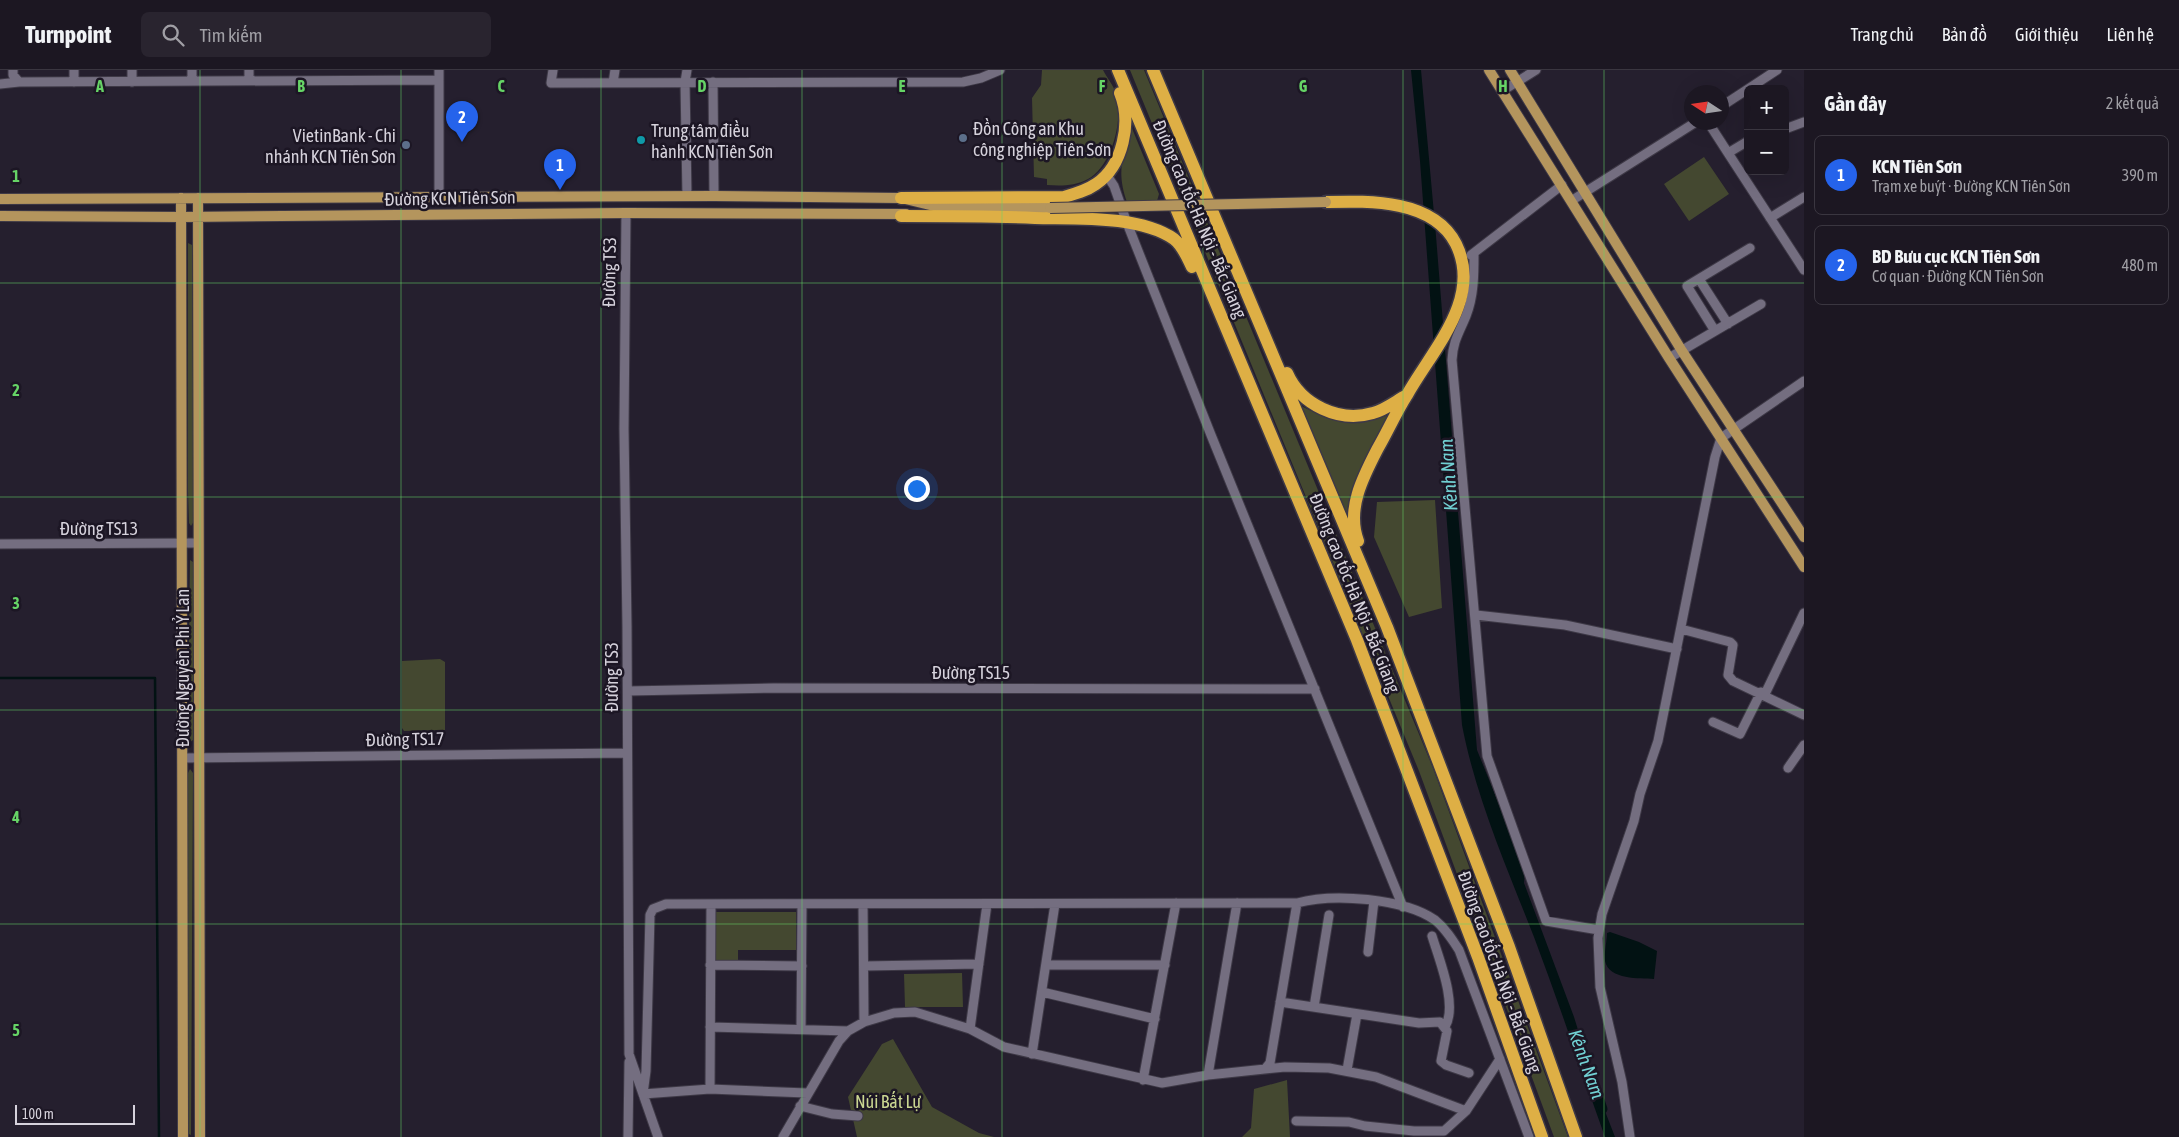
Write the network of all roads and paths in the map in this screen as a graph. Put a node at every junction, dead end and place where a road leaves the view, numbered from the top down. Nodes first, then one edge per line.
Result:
1 (13, 70) edge
2 (74, 70) edge
3 (132, 70) edge
4 (192, 70) edge
5 (250, 70) edge
6 (439, 70) edge
7 (554, 70) edge
8 (615, 70) edge
9 (688, 70) edge
10 (1000, 70) edge
11 (1110, 70) edge
12 (1118, 70) edge
13 (1153, 70) edge
14 (1489, 70) edge
15 (1510, 70) edge
16 (1536, 70) edge
17 (1777, 70) edge
18 (439, 80) junction
19 (249, 81) junction
20 (1518, 81) junction
21 (19, 82) junction
22 (74, 82) junction
23 (132, 82) junction
24 (192, 82) junction
25 (685, 82) junction
26 (713, 82) junction
27 (613, 83) junction
28 (0, 84) edge
29 (1754, 85) edge
30 (1502, 91) junction
31 (1744, 92) edge
32 (1729, 101) edge
33 (1804, 122) edge
34 (1789, 128) edge
35 (1684, 129) edge
36 (1713, 130) edge
37 (1744, 143) edge
38 (1728, 153) junction
39 (1106, 174) junction
40 (1199, 181) junction
41 (1562, 185) junction
42 (1585, 191) junction
43 (687, 196) junction
44 (714, 196) junction
45 (439, 197) junction
46 (626, 197) junction
47 (1804, 197) edge
48 (182, 198) junction
49 (198, 198) junction
50 (901, 198) junction
51 (0, 199) edge
52 (1572, 201) junction
53 (1326, 202) joint
54 (938, 207) junction
55 (626, 213) junction
56 (0, 216) edge
57 (901, 216) junction
58 (182, 217) junction
59 (198, 217) junction
60 (1770, 218) junction
61 (1127, 223) junction
62 (1750, 248) dead end
63 (1474, 253) junction
64 (1462, 263) junction
65 (1804, 270) edge
66 (1699, 279) junction
67 (1761, 304) dead end
68 (1728, 324) junction
69 (1715, 332) junction
70 (1682, 351) junction
71 (1669, 358) junction
72 (1804, 381) edge
73 (1407, 395) junction
74 (1734, 428) junction
75 (1721, 438) junction
76 (1804, 537) edge
77 (183, 543) junction
78 (198, 543) junction
79 (0, 544) edge
80 (1804, 568) edge
81 (1804, 613) edge
82 (1476, 616) junction
83 (1681, 629) junction
84 (1358, 640) junction
85 (1677, 649) junction
86 (1315, 689) junction
87 (628, 692) junction
88 (1763, 693) junction
89 (1804, 715) edge
90 (1714, 722) dead end
91 (1804, 745) edge
92 (627, 753) junction
93 (183, 758) junction
94 (198, 758) junction
95 (1788, 768) dead end
96 (1450, 793) junction
97 (1374, 902) junction
98 (1176, 903) junction
99 (1237, 903) junction
100 (1297, 903) junction
101 (864, 904) junction
102 (987, 904) junction
103 (1055, 904) junction
104 (711, 905) junction
105 (802, 905) junction
106 (1403, 907) junction
107 (1329, 915) dead end
108 (1599, 930) junction
109 (1432, 936) dead end
110 (1368, 952) dead end
111 (979, 964) junction
112 (710, 965) junction
113 (1046, 965) junction
114 (1165, 965) junction
115 (802, 966) junction
116 (864, 966) junction
117 (1042, 992) junction
118 (1280, 1002) junction
119 (1314, 1007) junction
120 (1357, 1014) junction
121 (1155, 1019) junction
122 (864, 1022) junction
123 (710, 1027) junction
124 (1446, 1027) junction
125 (970, 1029) junction
126 (801, 1030) junction
127 (848, 1031) junction
128 (629, 1054) junction
129 (1032, 1054) junction
130 (1500, 1058) junction
131 (1264, 1069) junction
132 (1347, 1070) junction
133 (1469, 1073) dead end
134 (1208, 1075) junction
135 (1143, 1080) junction
136 (710, 1089) junction
137 (807, 1093) junction
138 (643, 1094) junction
139 (800, 1106) junction
140 (1466, 1111) junction
141 (858, 1116) dead end
142 (1296, 1121) dead end
143 (1447, 1134) edge
144 (183, 1137) edge
145 (200, 1137) edge
146 (628, 1137) edge
147 (658, 1137) edge
148 (783, 1137) edge
149 (1529, 1137) edge
150 (1542, 1137) edge
151 (1576, 1137) edge
152 (1630, 1137) edge

1 - 21 street
2 - 22 street
3 - 23 street
4 - 24 street
5 - 19 street
6 - 18 street
7 - 27 street
8 - 27 street
9 - 25 street
10 - 26 street
11 - 39 highway
12 - 84 highway, Đường cao tốc Hà Nội - Bắc Giang
13 - 40 highway, Đường cao tốc Hà Nội - Bắc Giang
14 - 30 main road
15 - 20 main road
16 - 20 street
17 - 29 street
18 - 19 street
18 - 45 street
19 - 24 street
20 - 30 street
20 - 42 main road
21 - 22 street
21 - 28 street
22 - 23 street
23 - 24 street
25 - 26 street
25 - 27 street
25 - 43 street
26 - 44 street
30 - 41 main road
31 - 32 street
33 - 34 street
35 - 42 street
36 - 38 street
37 - 38 street
38 - 60 street
39 - 50 highway
39 - 61 street
40 - 73 highway
40 - 96 highway, Đường cao tốc Hà Nội - Bắc Giang
41 - 52 main road
41 - 63 street
42 - 52 street
42 - 70 main road
43 - 44 main road, Đường KCN Tiên Sơn
43 - 46 main road, Đường KCN Tiên Sơn
44 - 50 main road, Đường KCN Tiên Sơn
45 - 46 main road, Đường KCN Tiên Sơn
45 - 49 main road, Đường KCN Tiên Sơn
46 - 55 main road
47 - 60 street
48 - 49 main road, Đường KCN Tiên Sơn
48 - 51 main road, Đường KCN Tiên Sơn
48 - 58 main road, Đường Nguyên Phi Ỷ Lan
49 - 59 main road, Đường Nguyên Phi Ỷ Lan
50 - 54 main road, Đường KCN Tiên Sơn
52 - 71 main road
53 - 54 main road, bridge
53 - 64 highway
54 - 57 main road, Đường KCN Tiên Sơn
55 - 57 main road, Đường KCN Tiên Sơn
55 - 59 main road, Đường KCN Tiên Sơn
55 - 87 street, Đường TS3
56 - 58 main road, Đường KCN Tiên Sơn
57 - 61 highway
58 - 59 main road, Đường KCN Tiên Sơn
58 - 77 main road, Đường Nguyên Phi Ỷ Lan
59 - 78 main road, Đường Nguyên Phi Ỷ Lan
60 - 65 street
61 - 84 highway
61 - 86 street
62 - 66 street
63 - 64 street
63 - 82 street
64 - 73 highway
66 - 68 street
66 - 69 street
67 - 68 street
68 - 69 street
69 - 70 street
70 - 71 street
70 - 74 main road
71 - 75 main road
72 - 74 street
73 - 96 highway
74 - 75 street
74 - 76 main road
75 - 80 main road
75 - 83 street
77 - 78 street, Đường TS13
77 - 79 street, Đường TS13
77 - 93 main road, Đường Nguyên Phi Ỷ Lan
78 - 94 main road, Đường Nguyên Phi Ỷ Lan
81 - 88 street
82 - 85 street
82 - 108 street
83 - 85 street
83 - 88 street
84 - 150 highway, Đường cao tốc Hà Nội - Bắc Giang
85 - 108 street
86 - 87 street, Đường TS15
86 - 106 street
87 - 92 street, Đường TS3
88 - 89 street
88 - 90 street
91 - 95 street
92 - 94 street, Đường TS17
92 - 128 street, Đường TS3
93 - 94 street, Đường TS17
93 - 144 main road, Đường Nguyên Phi Ỷ Lan
94 - 145 main road, Đường Nguyên Phi Ỷ Lan
96 - 151 highway, Đường cao tốc Hà Nội - Bắc Giang
97 - 100 street
97 - 106 street
97 - 110 street
98 - 99 street
98 - 103 street
98 - 114 street
99 - 100 street
99 - 134 street
100 - 118 street
101 - 102 street
101 - 105 street
101 - 116 street
102 - 103 street
102 - 111 street
103 - 113 street
104 - 105 street
104 - 112 street
104 - 138 street
105 - 115 street
106 - 130 street
107 - 119 street
108 - 152 street
109 - 124 street
111 - 116 street
111 - 125 street
112 - 115 street
112 - 123 street
113 - 114 street
113 - 117 street
114 - 121 street
115 - 126 street
116 - 122 street
117 - 121 street
117 - 129 street
118 - 119 street
118 - 131 street
119 - 120 street
120 - 124 street
120 - 132 street
121 - 135 street
122 - 125 street
122 - 127 street
123 - 126 street
123 - 136 street
124 - 133 street
125 - 129 street
126 - 127 street
127 - 137 street
128 - 138 street, Đường TS3
128 - 146 street
129 - 135 street
130 - 140 street
130 - 149 street
131 - 132 street
131 - 134 street
132 - 140 street
134 - 135 street
136 - 137 street
136 - 138 street
137 - 139 street
138 - 147 street, Đường TS3
139 - 141 street
139 - 148 street
140 - 143 street
142 - 143 street

